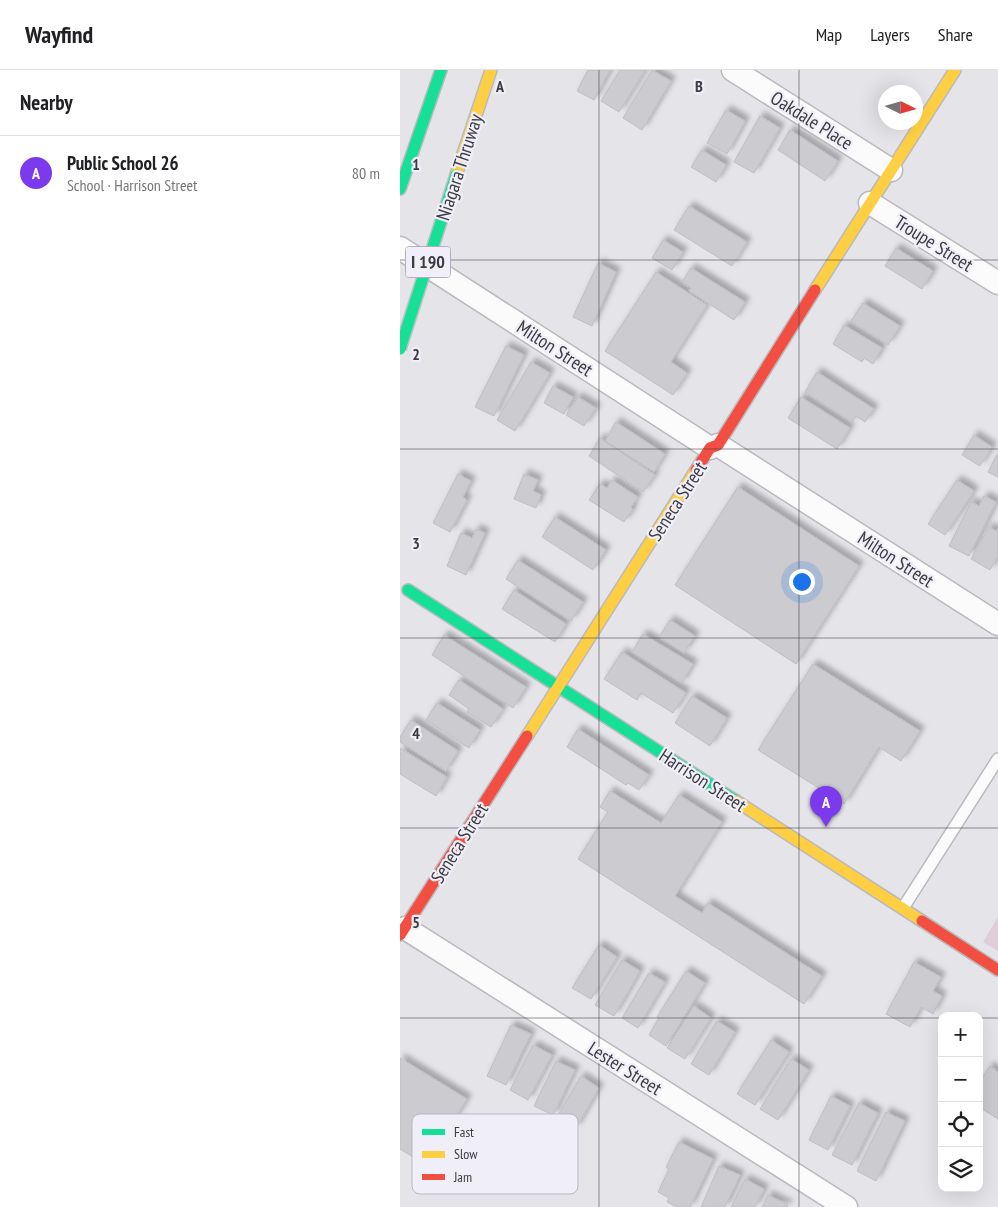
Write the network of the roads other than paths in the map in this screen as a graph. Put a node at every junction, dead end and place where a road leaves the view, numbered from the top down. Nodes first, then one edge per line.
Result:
1 (441, 70) edge
2 (491, 70) edge
3 (733, 70) edge
4 (956, 70) edge
5 (892, 170) junction
6 (400, 189) edge
7 (870, 203) junction
8 (400, 248) edge
9 (998, 283) edge
10 (400, 349) edge
11 (714, 447) junction
12 (408, 590) dead end
13 (998, 624) edge
14 (558, 687) junction
15 (998, 758) edge
16 (903, 908) junction
17 (402, 932) edge
18 (998, 970) edge
19 (846, 1207) edge

1 - 6 main road
2 - 10 main road, Niagara Thruway / I 190, bridge
3 - 5 street, Oakdale Place
4 - 5 main road, Seneca Street
5 - 7 main road, Seneca Street
7 - 9 street, Troupe Street
7 - 11 main road, Seneca Street
8 - 11 street, Milton Street
11 - 13 street, Milton Street
11 - 14 main road, Seneca Street
12 - 14 main road, Harrison Street
14 - 16 main road, Harrison Street
14 - 17 main road, Seneca Street
15 - 16 lane
16 - 18 main road, Harrison Street
17 - 19 street, Lester Street

